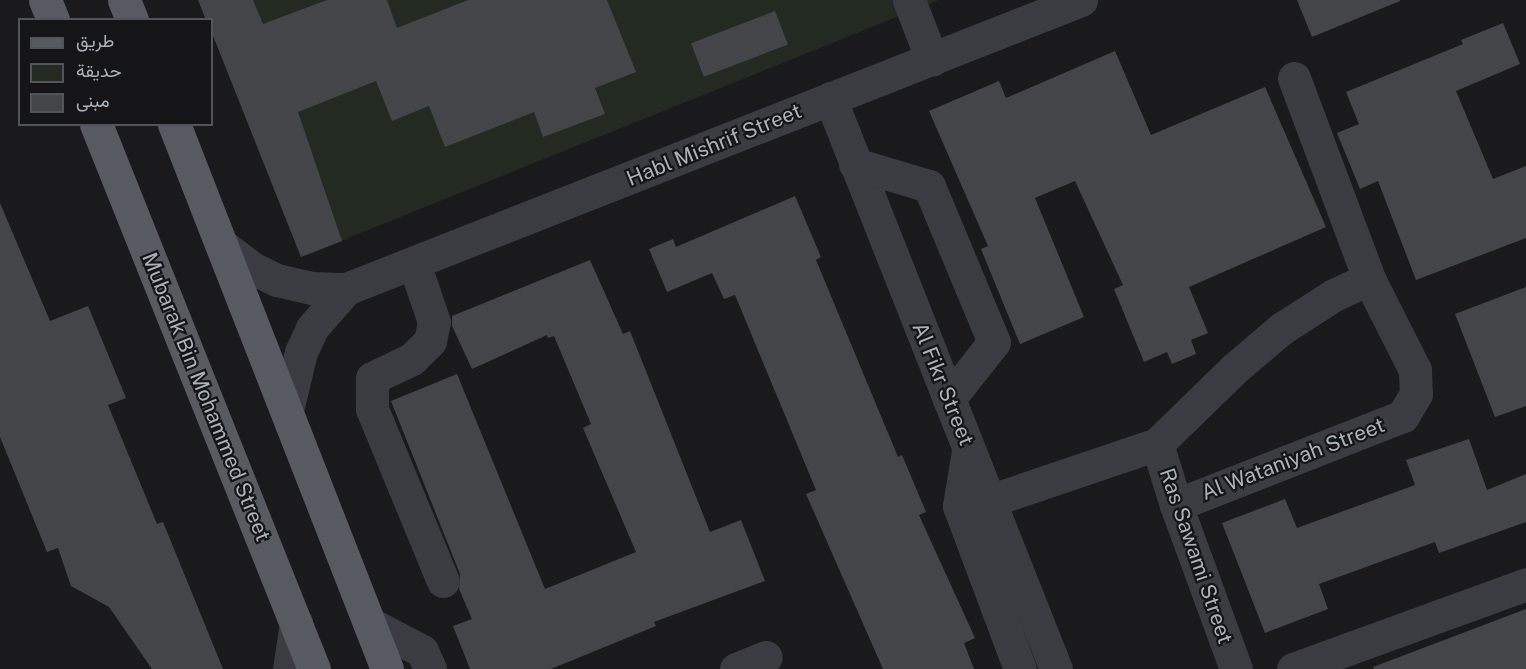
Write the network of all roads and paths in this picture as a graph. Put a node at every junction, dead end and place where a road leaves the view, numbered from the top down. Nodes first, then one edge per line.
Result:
1 (45, 0) edge
2 (124, 0) edge
3 (909, 0) edge
4 (1081, 0) edge
5 (52, 18) edge
6 (131, 18) edge
7 (932, 60) junction
8 (1294, 78) dead end
9 (830, 98) junction
10 (97, 126) edge
11 (175, 126) edge
12 (855, 164) junction
13 (223, 246) junction
14 (414, 263) junction
15 (1369, 279) junction
16 (346, 289) junction
17 (949, 399) junction
18 (287, 410) junction
19 (1157, 444) junction
20 (969, 450) junction
21 (989, 501) junction
22 (1176, 505) junction
23 (443, 581) dead end
24 (1526, 584) edge
25 (369, 623) junction
26 (296, 624) junction
27 (766, 657) dead end
28 (289, 669) edge
29 (314, 669) edge
30 (387, 669) edge
31 (430, 669) edge
32 (736, 669) edge
33 (1020, 669) edge
34 (1056, 669) edge
35 (1236, 669) edge
36 (1293, 669) edge

1 - 5 main road
2 - 6 main road
3 - 7 street
4 - 7 street, Habl Mishrif Street
7 - 9 street, Habl Mishrif Street
8 - 15 street, Al Wataniyah Street
9 - 12 street, Al Fikr Street
9 - 14 street, Habl Mishrif Street
10 - 26 main road, Mubarak Bin Mohammed Street
11 - 13 main road
12 - 17 street, Al Fikr Street
12 - 17 street
13 - 16 street, Habl Mishrif Street
13 - 18 main road
14 - 16 street, Habl Mishrif Street
14 - 23 street
15 - 19 street
15 - 22 street, Al Wataniyah Street
16 - 18 street, Habl Mishrif Street
17 - 20 street, Al Fikr Street
18 - 25 main road
19 - 21 street
19 - 22 street, Ras Sawami Street
20 - 21 street, Al Fikr Street
20 - 33 street
21 - 34 street, Al Fikr Street
22 - 35 street, Ras Sawami Street
24 - 36 street
25 - 30 main road
25 - 31 street
26 - 28 street
26 - 29 main road, Mubarak Bin Mohammed Street
27 - 32 street

